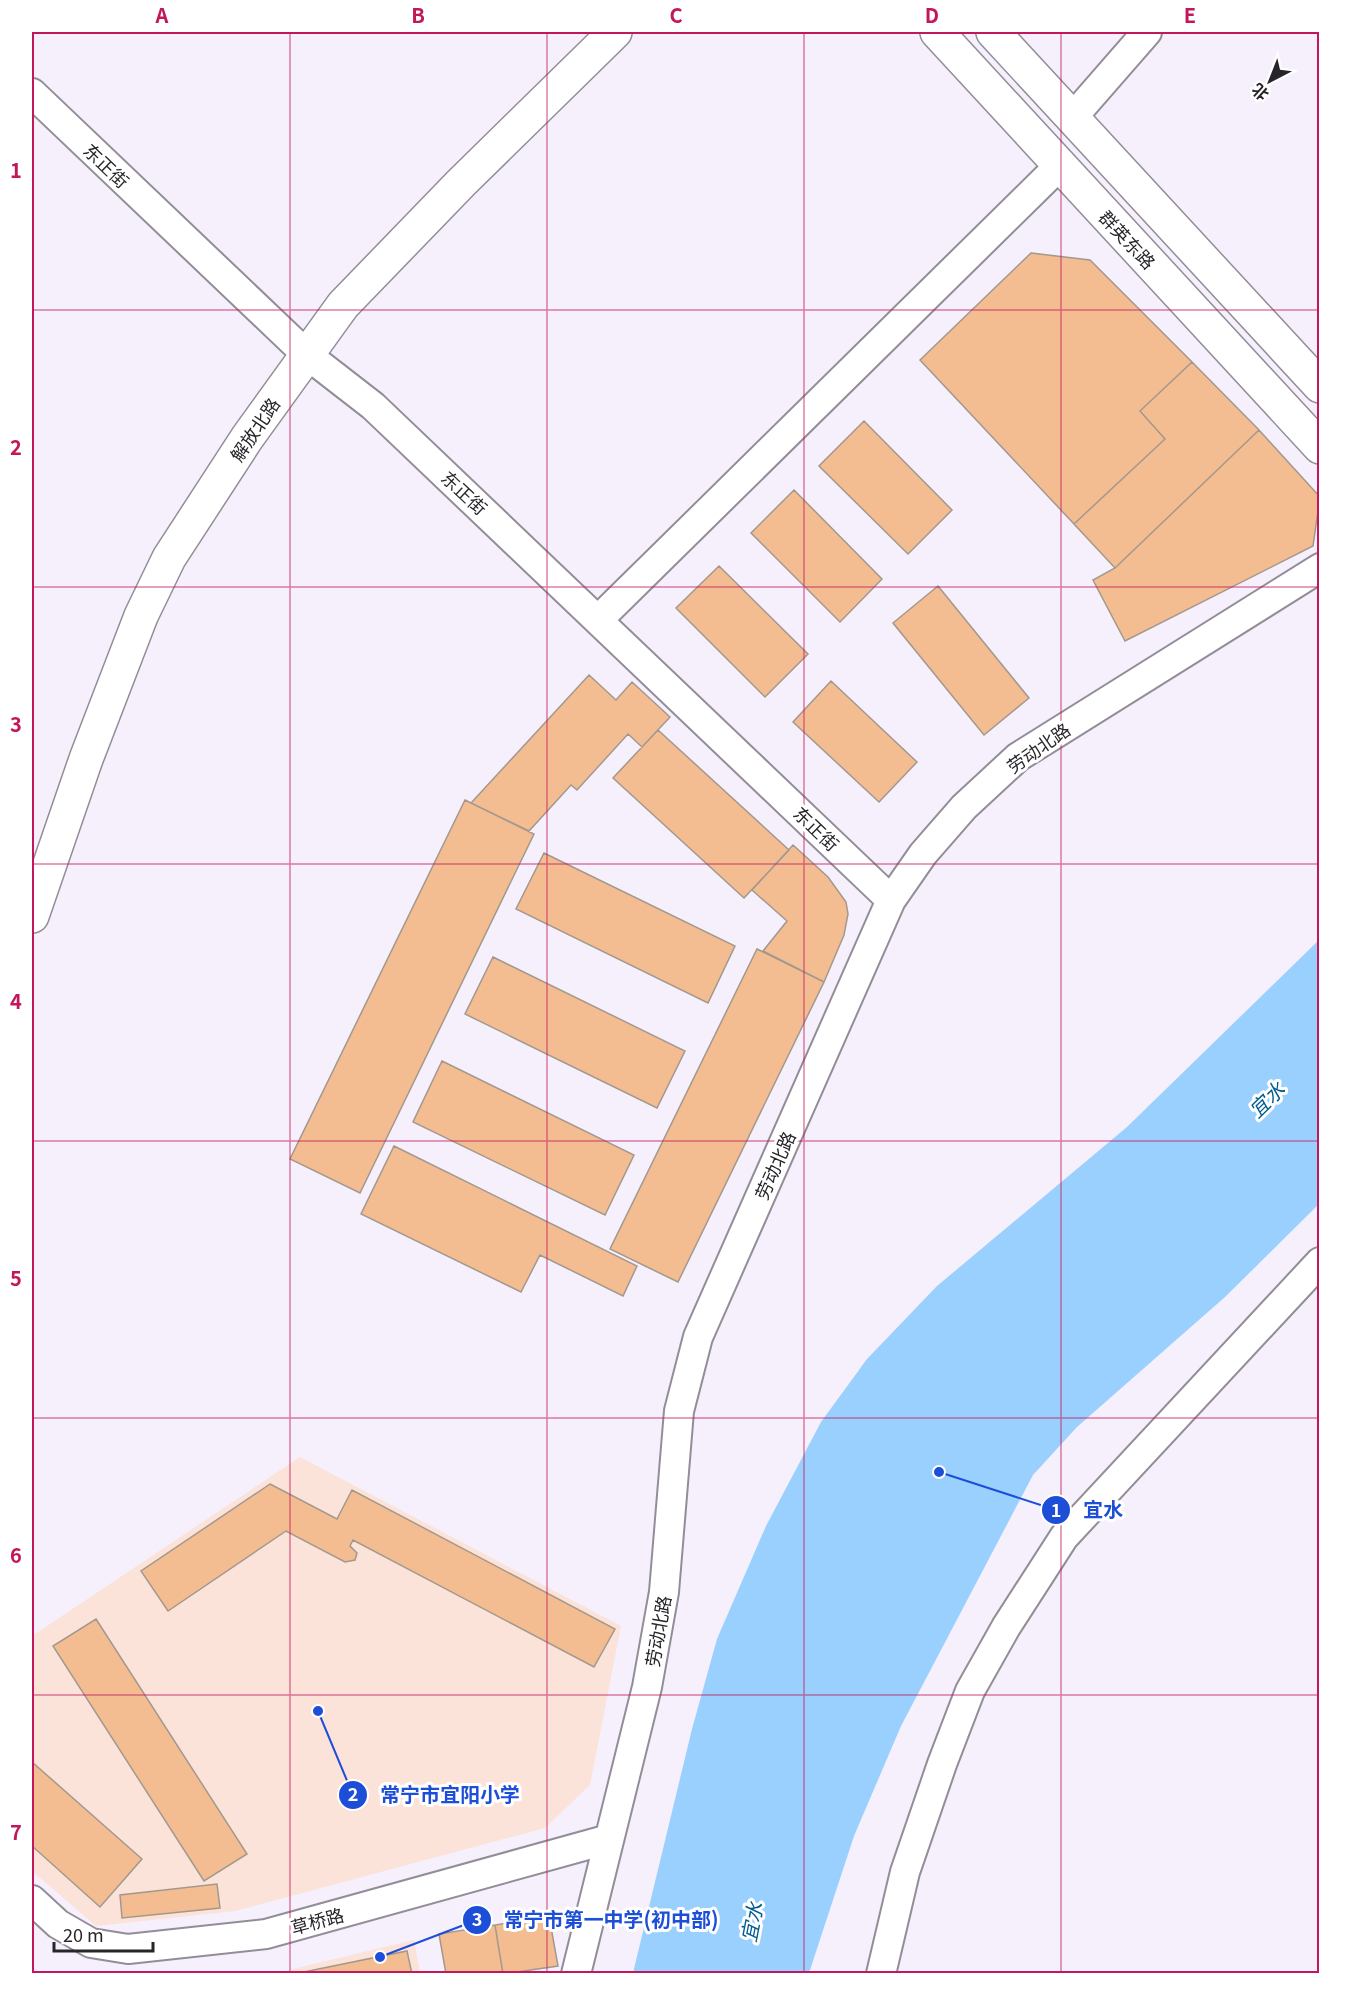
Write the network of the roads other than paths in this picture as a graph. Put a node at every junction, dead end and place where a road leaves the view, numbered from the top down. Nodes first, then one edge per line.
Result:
1 (615, 32) edge
2 (937, 32) edge
3 (993, 32) edge
4 (1147, 32) edge
5 (32, 93) edge
6 (1072, 118) junction
7 (1060, 165) junction
8 (306, 354) junction
9 (1320, 386) edge
10 (1320, 447) edge
11 (1320, 568) edge
12 (599, 619) junction
13 (891, 900) junction
14 (32, 916) edge
15 (1320, 1262) edge
16 (609, 1839) junction
17 (32, 1900) edge
18 (576, 1974) edge
19 (881, 1974) edge

1 - 8 street, 解放北路
2 - 7 street, 群英东路
3 - 6 street
4 - 6 street
5 - 8 street, 东正街
6 - 9 street
7 - 10 street, 群英东路
7 - 12 street
8 - 12 street, 东正街
8 - 14 street, 解放北路
11 - 13 street, 劳动北路
12 - 13 street, 东正街
13 - 16 street, 劳动北路
15 - 19 street
16 - 17 street, 草桥路
16 - 18 street, 劳动北路

